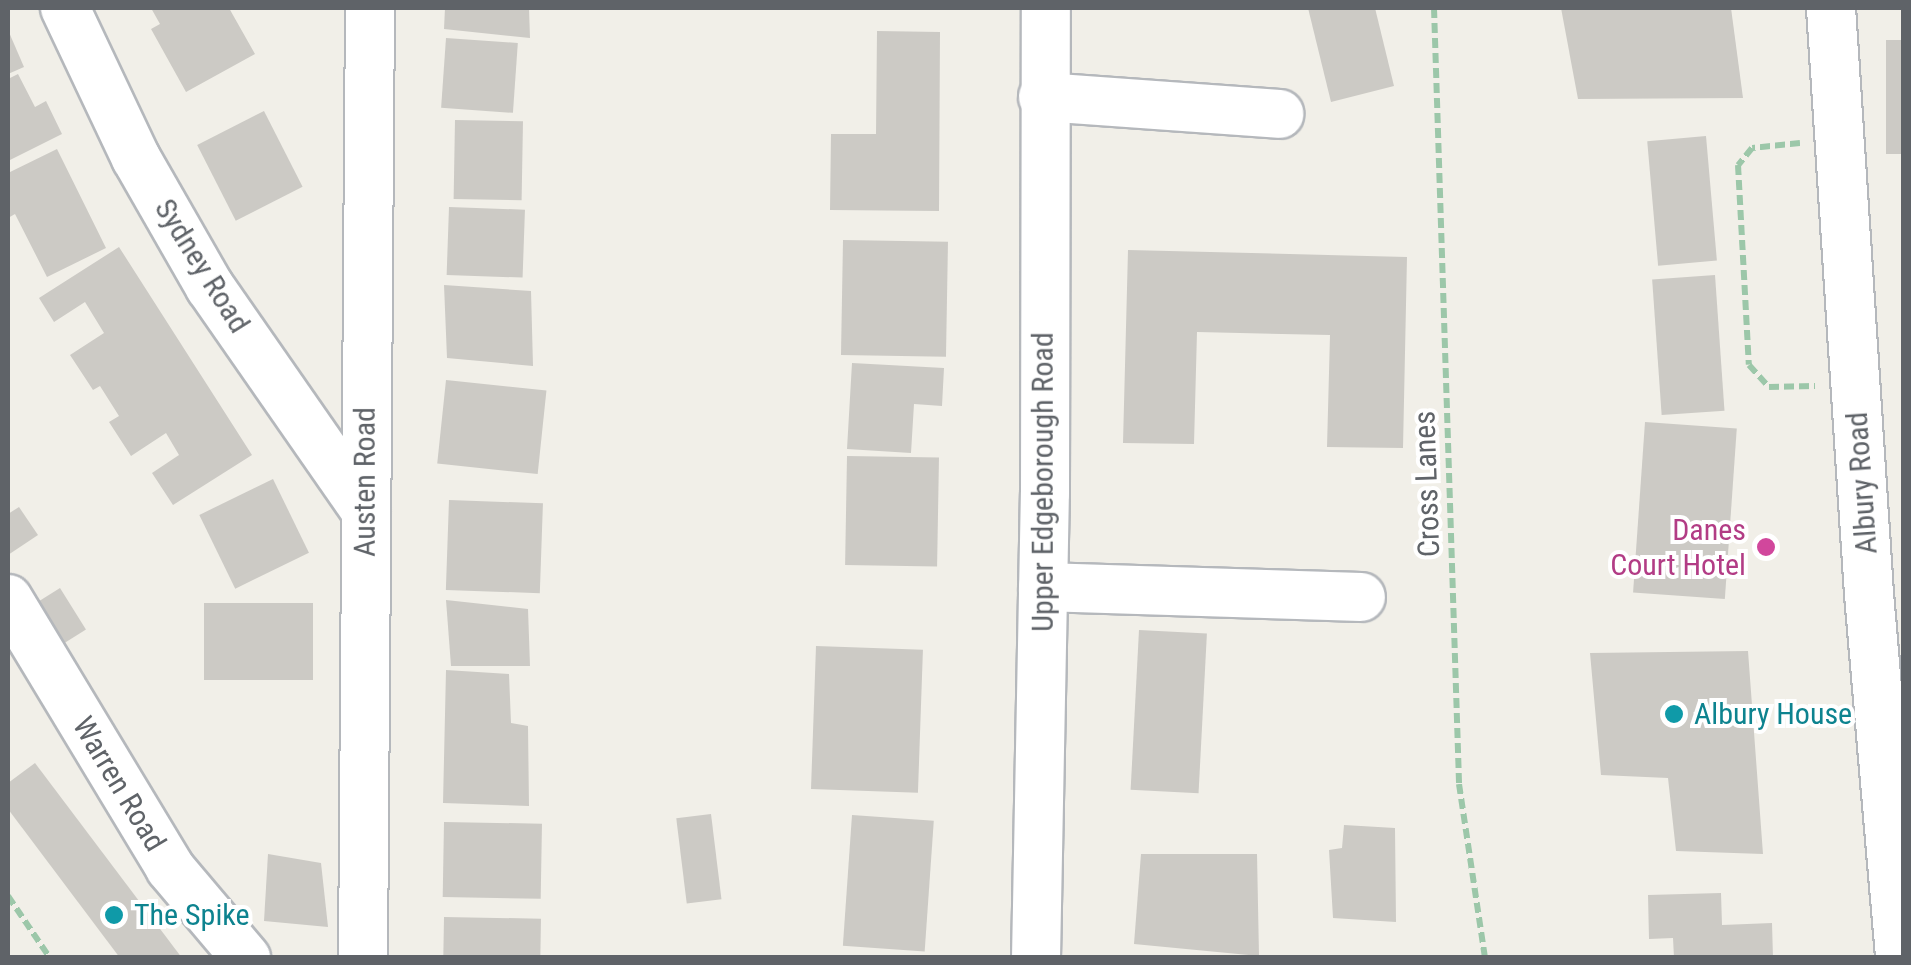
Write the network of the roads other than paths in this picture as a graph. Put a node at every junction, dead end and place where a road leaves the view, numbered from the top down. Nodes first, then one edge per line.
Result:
1 (66, 8) edge
2 (370, 8) edge
3 (1046, 8) edge
4 (1830, 8) edge
5 (1043, 97) junction
6 (1279, 114) dead end
7 (365, 510) junction
8 (1044, 587) junction
9 (1360, 597) dead end
10 (8, 598) edge
11 (1901, 929) edge
12 (246, 958) edge
13 (363, 958) edge
14 (1036, 958) edge

1 - 7 street, Sydney Road
2 - 7 street, Austen Road
3 - 5 street, Upper Edgeborough Road
4 - 11 street, Albury Road
5 - 6 street
5 - 8 street, Upper Edgeborough Road
7 - 13 street, Austen Road
8 - 9 street
8 - 14 street, Upper Edgeborough Road
10 - 12 street, Warren Road

